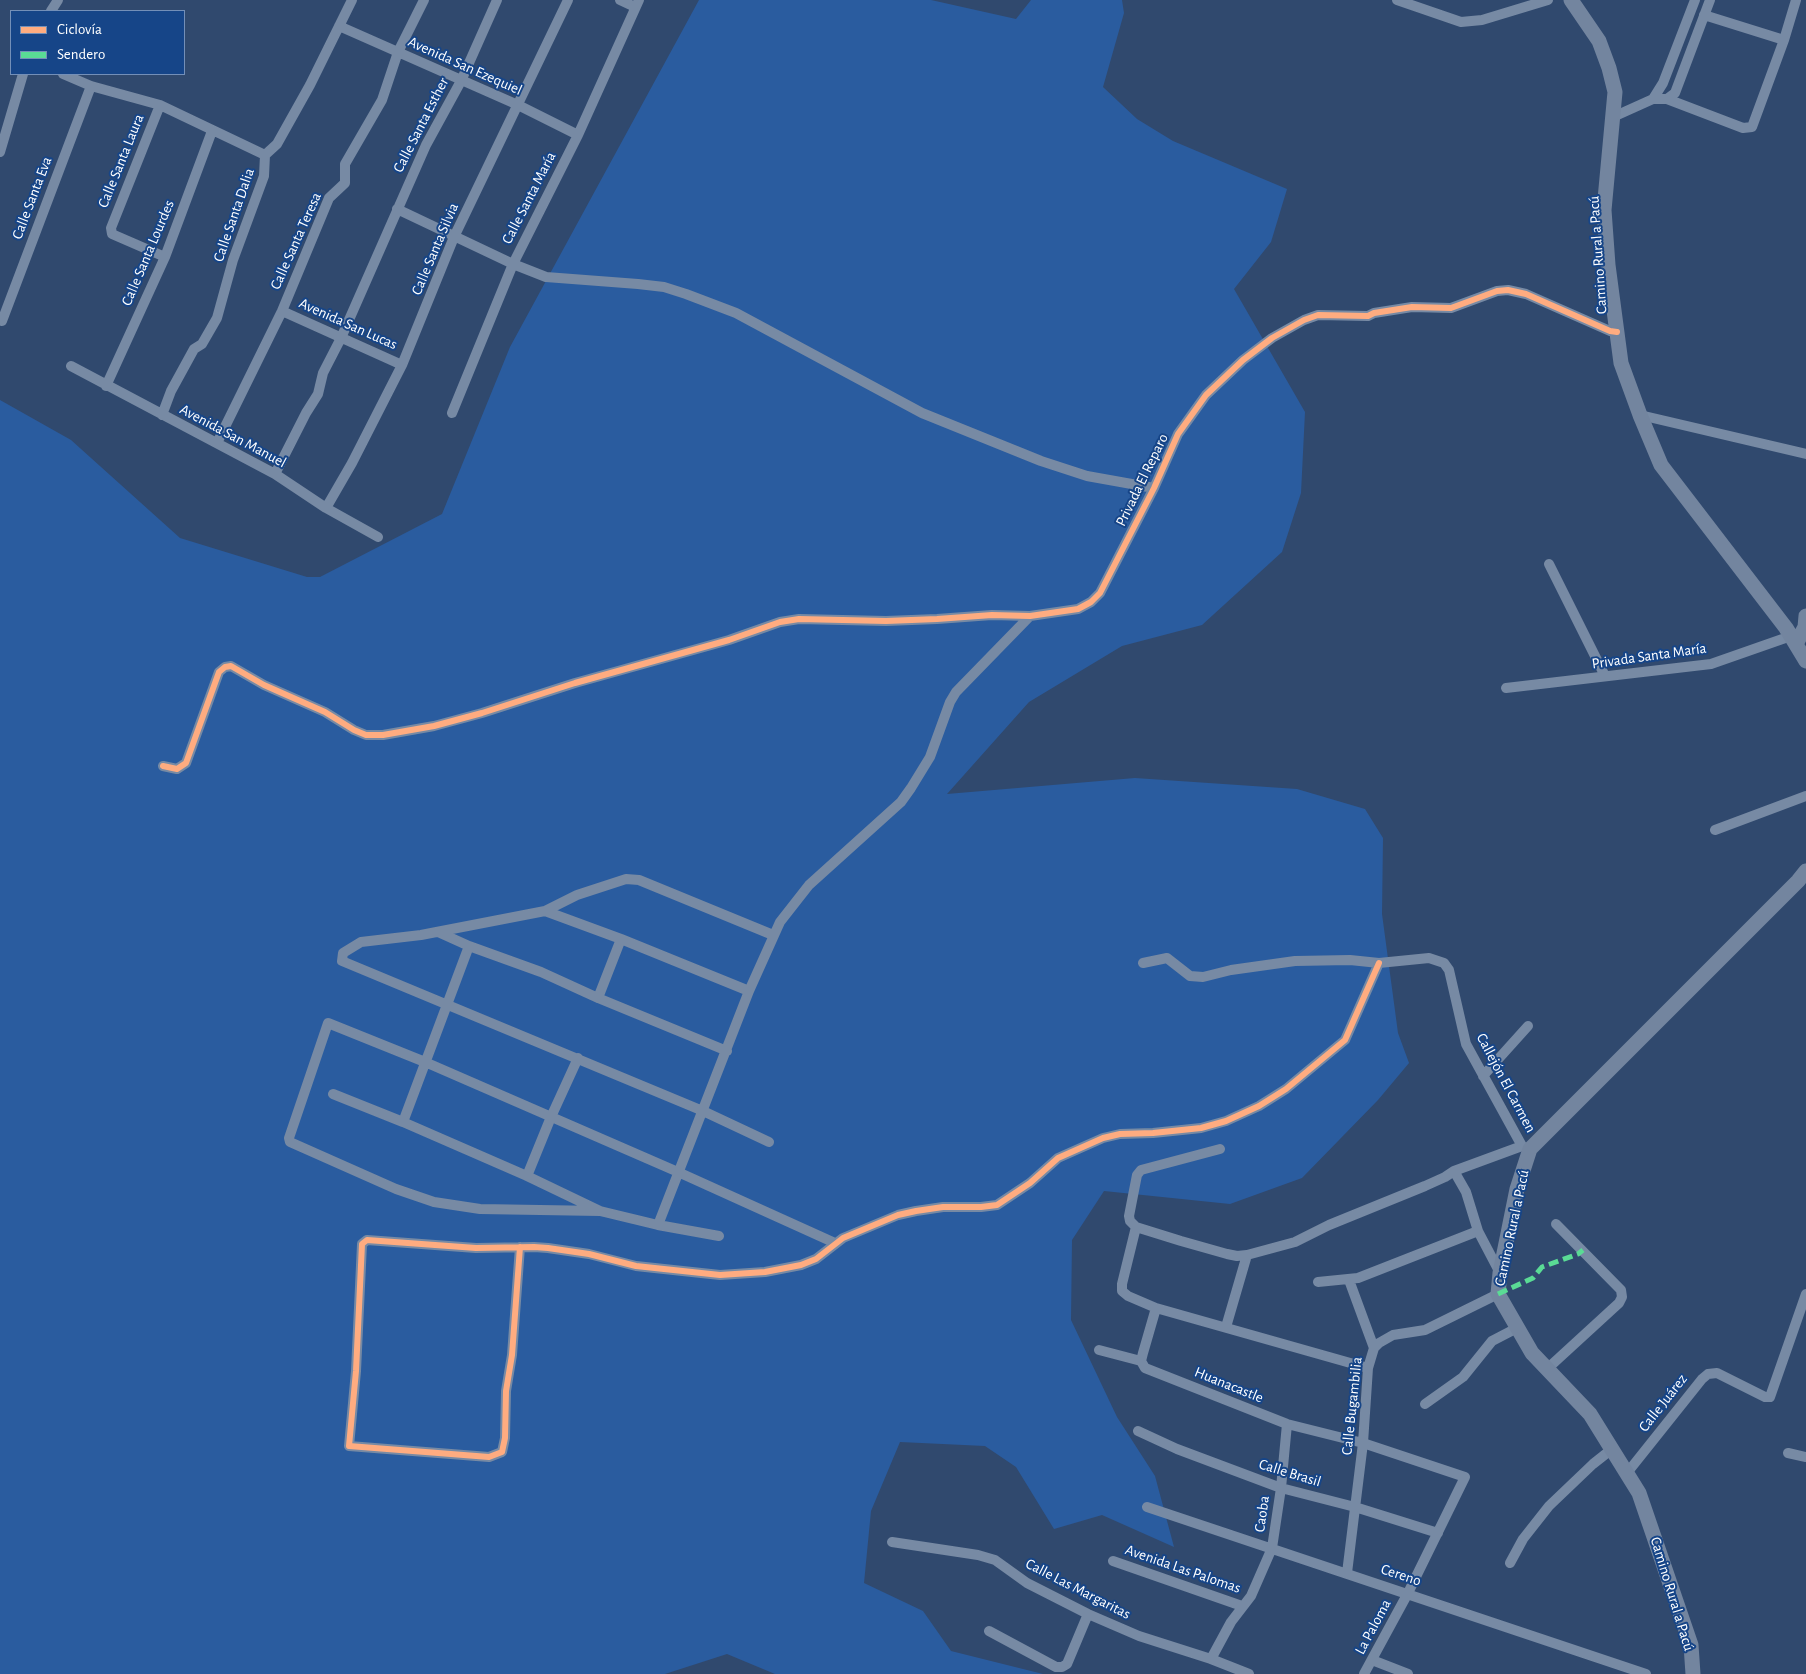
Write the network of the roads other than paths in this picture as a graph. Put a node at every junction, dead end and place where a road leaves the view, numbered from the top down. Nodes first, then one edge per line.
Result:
1 (352, 0) edge
2 (424, 0) edge
3 (497, 0) edge
4 (568, 0) edge
5 (620, 0) edge
6 (1397, 0) edge
7 (1548, 0) edge
8 (1571, 0) edge
9 (1695, 0) edge
10 (1710, 0) edge
11 (1796, 0) edge
12 (637, 4) edge
13 (1704, 15) junction
14 (339, 26) junction
15 (1784, 40) junction
16 (398, 52) junction
17 (23, 75) edge
18 (65, 75) edge
19 (461, 81) junction
20 (91, 86) junction
21 (1668, 98) junction
22 (1653, 99) junction
23 (160, 105) junction
24 (518, 105) junction
25 (1612, 118) junction
26 (212, 131) junction
27 (578, 134) junction
28 (0, 152) edge
29 (266, 155) junction
30 (397, 209) junction
31 (454, 237) junction
32 (165, 257) junction
33 (513, 264) junction
34 (282, 311) junction
35 (2, 321) dead end
36 (1617, 332) junction
37 (341, 338) junction
38 (402, 365) junction
39 (72, 366) dead end
40 (106, 386) junction
41 (452, 413) dead end
42 (162, 415) junction
43 (1640, 415) junction
44 (217, 443) junction
45 (1806, 454) edge
46 (276, 474) junction
47 (1154, 488) junction
48 (326, 508) junction
49 (378, 537) dead end
50 (1550, 564) dead end
51 (1030, 616) junction
52 (1806, 616) edge
53 (1794, 640) junction
54 (1806, 661) edge
55 (1605, 676) junction
56 (1506, 688) dead end
57 (163, 766) dead end
58 (1806, 796) edge
59 (1715, 830) dead end
60 (1806, 871) edge
61 (545, 911) junction
62 (438, 932) junction
63 (773, 936) junction
64 (621, 939) junction
65 (469, 946) junction
66 (1143, 963) dead end
67 (1379, 963) junction
68 (749, 992) junction
69 (598, 998) junction
70 (447, 1004) junction
71 (1528, 1026) dead end
72 (727, 1051) junction
73 (578, 1058) junction
74 (425, 1062) junction
75 (1483, 1076) junction
76 (334, 1094) dead end
77 (703, 1111) junction
78 (551, 1117) junction
79 (403, 1122) junction
80 (769, 1142) dead end
81 (1526, 1148) junction
82 (1220, 1149) dead end
83 (1454, 1171) junction
84 (678, 1172) junction
85 (527, 1176) junction
86 (600, 1211) junction
87 (1556, 1224) dead end
88 (658, 1226) junction
89 (1136, 1227) junction
90 (1478, 1231) junction
91 (719, 1236) dead end
92 (835, 1243) junction
93 (520, 1247) junction
94 (1247, 1255) junction
95 (1500, 1272) junction
96 (1349, 1280) junction
97 (1318, 1282) dead end
98 (1498, 1294) junction
99 (1806, 1294) edge
100 (1156, 1308) junction
101 (1226, 1328) junction
102 (1517, 1328) junction
103 (1374, 1348) junction
104 (1099, 1350) dead end
105 (1142, 1361) junction
106 (1368, 1368) junction
107 (1547, 1369) junction
108 (1425, 1404) dead end
109 (1287, 1424) junction
110 (1138, 1432) dead end
111 (1363, 1443) junction
112 (1612, 1449) junction
113 (1788, 1453) dead end
114 (1806, 1457) edge
115 (1627, 1473) junction
116 (1465, 1477) joint
117 (1281, 1488) junction
118 (1147, 1506) dead end
119 (1355, 1507) junction
120 (1438, 1532) junction
121 (892, 1542) dead end
122 (1272, 1548) junction
123 (1113, 1561) dead end
124 (1510, 1563) dead end
125 (1347, 1573) junction
126 (1408, 1593) junction
127 (1242, 1606) junction
128 (1088, 1614) junction
129 (989, 1631) dead end
130 (1211, 1660) junction
131 (1372, 1660) junction
132 (1249, 1674) edge
133 (1364, 1674) edge
134 (1408, 1674) edge
135 (1646, 1674) edge
136 (1692, 1674) edge

1 - 14 street, Calle Santa Dalia
2 - 16 street, Calle Santa Teresa
3 - 19 street, Calle Santa Esther
4 - 24 street, Calle Santa Silvia
5 - 12 street
6 - 7 street
8 - 25 street, Camino Rural a Pacú
9 - 22 street
10 - 13 street
11 - 15 street
12 - 27 street, Calle Santa María
13 - 15 street
13 - 21 street
14 - 16 street, Avenida San Ezequiel
14 - 29 street, Calle Santa Dalia
15 - 21 street
16 - 19 street, Avenida San Ezequiel
16 - 34 street, Calle Santa Teresa
17 - 28 street
18 - 20 street
19 - 24 street, Avenida San Ezequiel
19 - 30 street, Calle Santa Esther
20 - 23 street
20 - 35 street, Calle Santa Eva
21 - 22 street
22 - 25 street
23 - 26 street
23 - 32 street, Calle Santa Laura
24 - 27 street, Avenida San Ezequiel
24 - 31 street, Calle Santa Silvia
25 - 36 street, Camino Rural a Pacú
26 - 29 street
26 - 32 street, Calle Santa Lourdes
27 - 33 street, Calle Santa María
29 - 42 street, Calle Santa Dalia
30 - 31 street
30 - 37 street, Calle Santa Esther
31 - 33 street
31 - 38 street, Calle Santa Silvia
32 - 40 street, Calle Santa Lourdes
33 - 41 street, Calle Santa María
33 - 47 street
34 - 37 street, Avenida San Lucas
34 - 44 street, Calle Santa Teresa
36 - 43 street, Camino Rural a Pacú
36 - 47 street, Privada El Reparo
37 - 38 street, Avenida San Lucas
37 - 46 street, Calle Santa Esther
38 - 48 street, Calle Santa Silvia
39 - 40 street, Avenida San Manuel
40 - 42 street, Avenida San Manuel
42 - 44 street, Avenida San Manuel
43 - 45 street
43 - 53 street, Camino Rural a Pacú
44 - 46 street, Avenida San Manuel
46 - 48 street, Avenida San Manuel
47 - 51 street, Privada El Reparo
48 - 49 street, Avenida San Manuel
50 - 55 street
51 - 57 street, Privada El Reparo
51 - 63 street
52 - 53 street
53 - 54 street, Camino Rural a Pacú
53 - 55 street, Privada Santa María
55 - 56 street, Privada Santa María
58 - 59 street
60 - 81 street, Camino Rural a Pacú
61 - 62 street
61 - 63 street
61 - 64 street
62 - 65 street
62 - 70 street
63 - 68 street
64 - 68 street
64 - 69 street
65 - 69 street
65 - 70 street
66 - 67 street
67 - 75 street, Callejón El Carmen
67 - 92 street
68 - 72 street
69 - 72 street
70 - 73 street
70 - 74 street
71 - 75 street
72 - 77 street
73 - 77 street
73 - 78 street
74 - 78 street
74 - 79 street
74 - 86 street
75 - 81 street, Callejón El Carmen
76 - 79 street
77 - 80 street
77 - 84 street
78 - 84 street
78 - 85 street
79 - 85 street
81 - 83 street
81 - 95 street, Camino Rural a Pacú
82 - 89 street
83 - 90 street
83 - 94 street
84 - 88 street
84 - 92 street
85 - 86 street
86 - 88 street
87 - 107 street
88 - 91 street
89 - 94 street
89 - 100 street
90 - 95 street
90 - 96 street
92 - 93 street
93 - 93 street
94 - 101 street
95 - 98 street, Camino Rural a Pacú
96 - 97 street
96 - 103 street
98 - 102 street, Camino Rural a Pacú
98 - 103 street, Calle Bugambilia
99 - 115 street, Calle Juárez
100 - 101 street
100 - 105 street
101 - 106 street
102 - 107 street, Camino Rural a Pacú
102 - 108 street
103 - 106 street, Calle Bugambilia
104 - 105 street
105 - 109 street, Huanacastle
106 - 111 street, Calle Bugambilia
107 - 112 street, Camino Rural a Pacú
109 - 111 street, Huanacastle
109 - 117 street, Caoba
110 - 117 street, Calle Brasil
111 - 116 street, Huanacastle
111 - 119 street, Calle Bugambilia
112 - 115 street, Camino Rural a Pacú
112 - 124 street
113 - 114 street
115 - 136 street, Camino Rural a Pacú
116 - 120 street, La Paloma
117 - 119 street, Calle Brasil
117 - 122 street, Caoba
118 - 122 street, Cereno
119 - 120 street, Calle Brasil
119 - 125 street, Calle Bugambilia
120 - 126 street, La Paloma
121 - 128 street, Calle Las Margaritas
122 - 125 street, Cereno
122 - 127 street, Caoba
123 - 127 street, Avenida Las Palomas
125 - 126 street, Cereno
126 - 131 street, La Paloma
126 - 135 street, Cereno
127 - 130 street, Caoba
128 - 129 street
128 - 130 street, Calle Las Margaritas
130 - 132 street, Calle Las Margaritas
131 - 133 street, La Paloma
131 - 134 street

